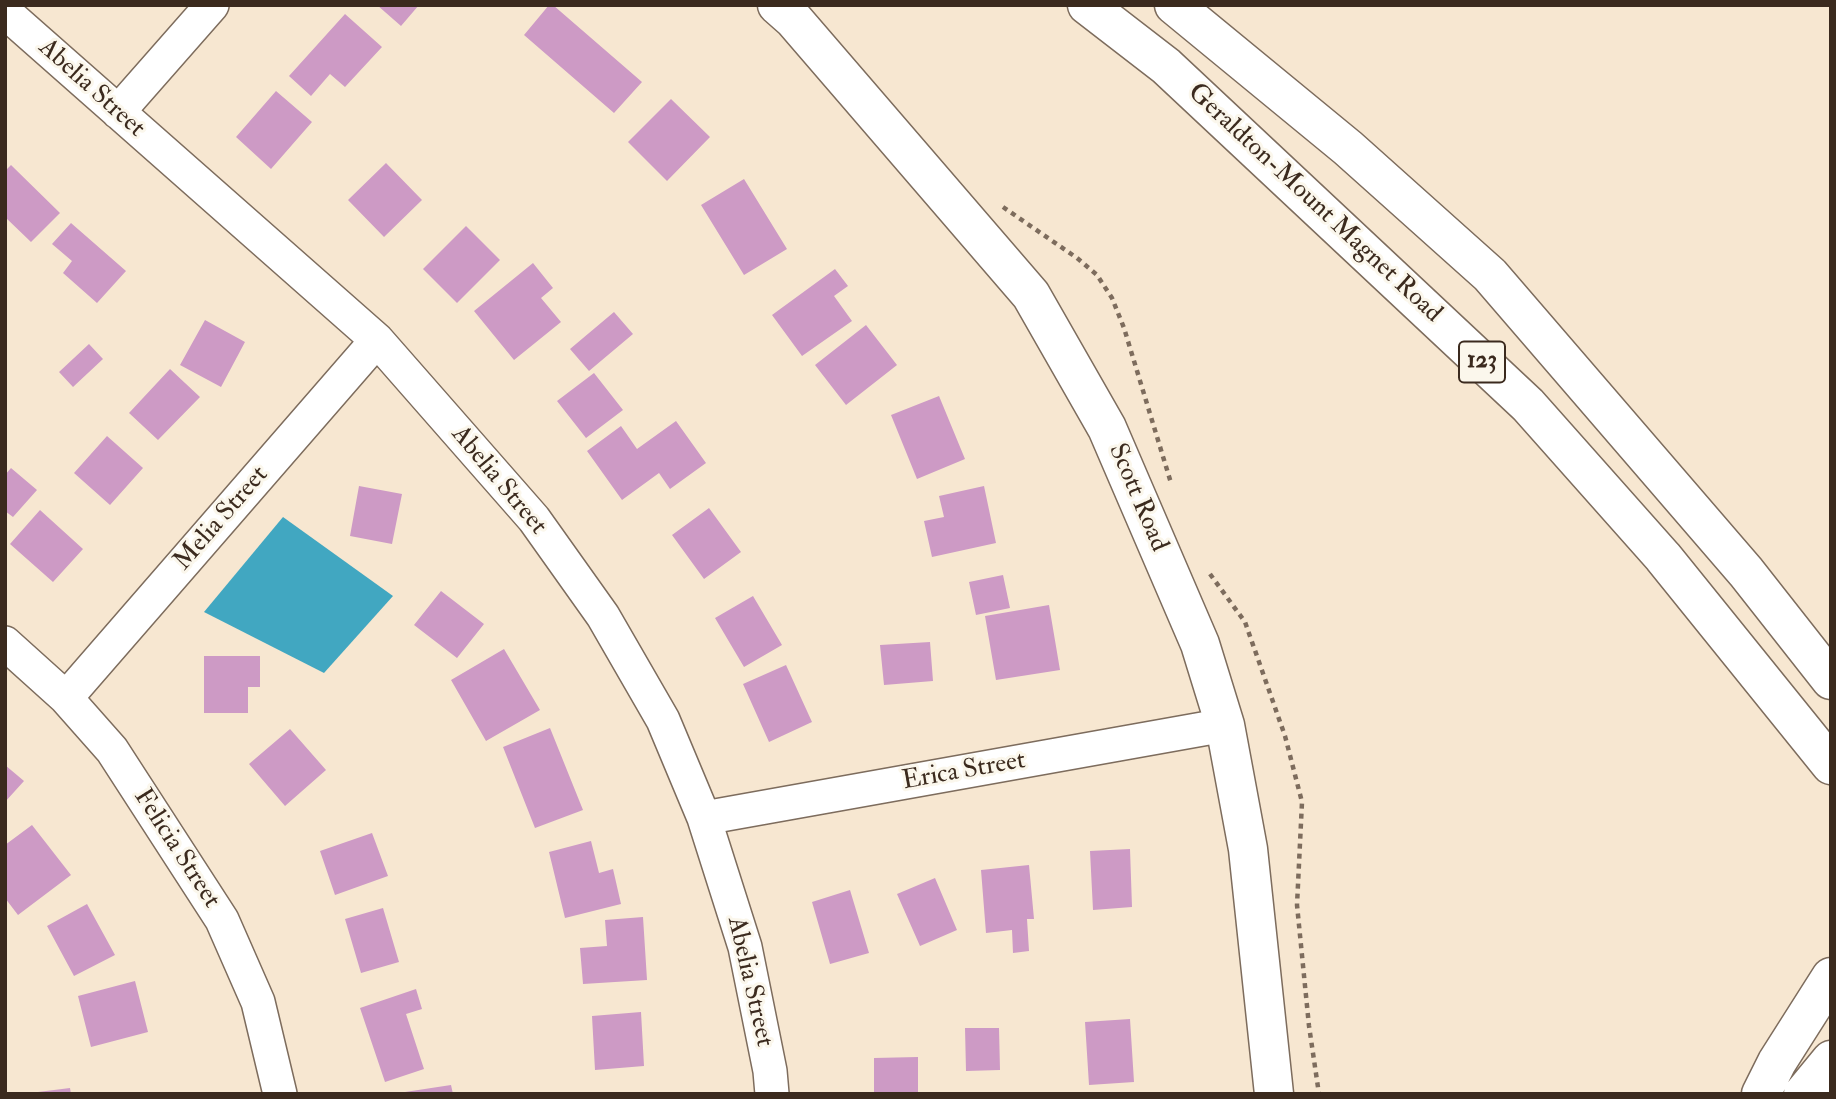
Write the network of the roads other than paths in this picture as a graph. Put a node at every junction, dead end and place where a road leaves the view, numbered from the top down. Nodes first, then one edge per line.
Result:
1 (212, 5) edge
2 (777, 5) edge
3 (1087, 5) edge
4 (1174, 5) edge
5 (5, 12) edge
6 (118, 112) junction
7 (377, 340) junction
8 (5, 643) edge
9 (1831, 680) edge
10 (66, 698) junction
11 (1225, 725) junction
12 (1831, 765) edge
13 (704, 818) junction
14 (1831, 976) edge
15 (1831, 1060) edge
16 (280, 1094) edge
17 (772, 1094) edge
18 (1274, 1094) edge
19 (1761, 1094) edge
20 (1803, 1094) edge

1 - 6 street
2 - 11 main road, Scott Road
3 - 12 main road, Geraldton-Mount Magnet Road / 123
4 - 9 main road, Geraldton-Mount Magnet Road / 123
5 - 6 street, Abelia Street
6 - 7 street, Abelia Street
7 - 10 street, Melia Street
7 - 13 street, Abelia Street
8 - 10 street, Felicia Street
10 - 16 street, Felicia Street
11 - 13 street, Erica Street
11 - 18 main road, Scott Road
13 - 17 street, Abelia Street
14 - 19 main road
15 - 20 main road

